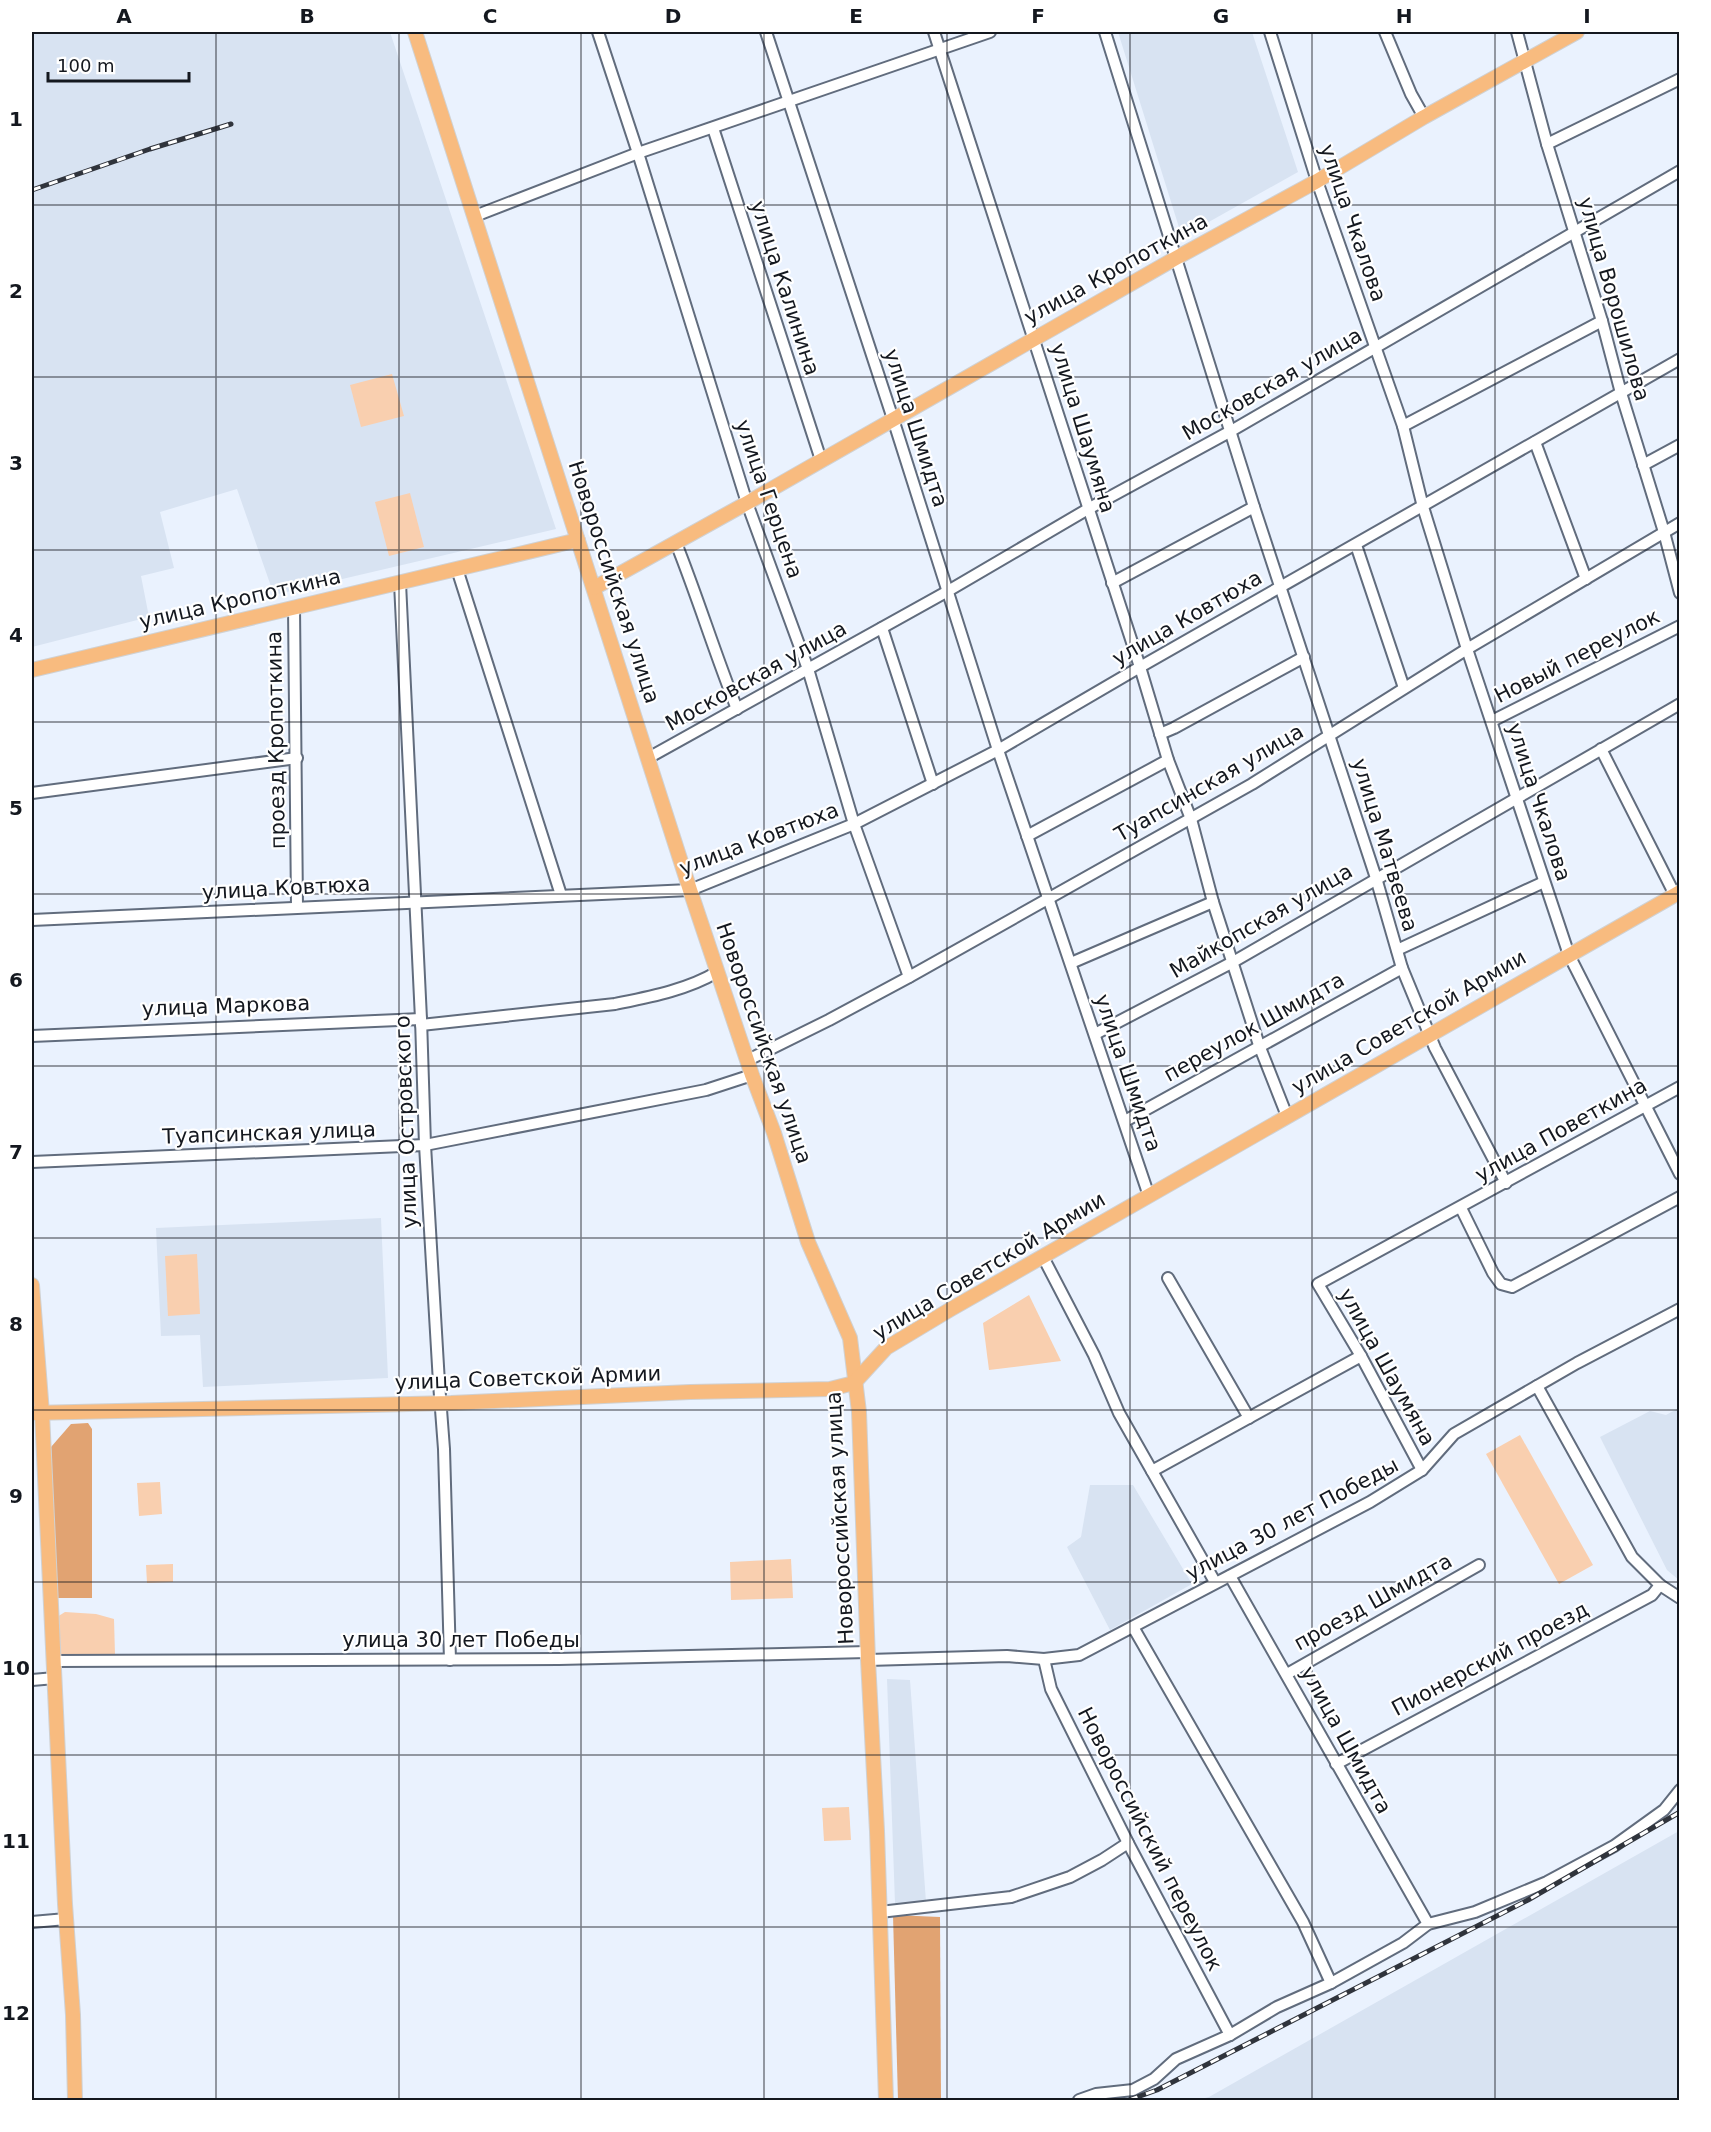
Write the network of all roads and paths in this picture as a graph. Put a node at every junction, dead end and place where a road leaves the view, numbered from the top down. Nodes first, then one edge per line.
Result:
1 (415, 32) edge
2 (598, 32) edge
3 (766, 32) edge
4 (934, 32) edge
5 (990, 32) edge
6 (1105, 32) edge
7 (1270, 32) edge
8 (1385, 32) edge
9 (1517, 32) edge
10 (1577, 32) edge
11 (939, 49) junction
12 (1526, 60) junction
13 (1680, 79) edge
14 (789, 101) junction
15 (1424, 117) junction
16 (713, 128) junction
17 (1547, 144) junction
18 (638, 153) junction
19 (1680, 171) edge
20 (1317, 181) junction
21 (475, 216) junction
22 (1575, 234) junction
23 (1176, 258) junction
24 (1602, 321) junction
25 (1034, 339) junction
26 (1377, 348) junction
27 (1680, 359) edge
28 (1621, 393) junction
29 (893, 419) junction
30 (1403, 426) junction
31 (1231, 431) junction
32 (1535, 442) junction
33 (1680, 445) edge
34 (821, 460) junction
35 (1643, 465) junction
36 (747, 503) junction
37 (1254, 507) junction
38 (1423, 507) junction
39 (1088, 510) junction
40 (1680, 523) edge
41 (1664, 532) junction
42 (578, 540) junction
43 (676, 543) junction
44 (1356, 545) junction
45 (457, 569) junction
46 (1586, 579) junction
47 (400, 583) junction
48 (1112, 583) junction
49 (1281, 587) junction
50 (594, 588) junction
51 (948, 591) junction
52 (1680, 593) edge
53 (294, 608) junction
54 (1680, 626) edge
55 (882, 628) junction
56 (1467, 649) junction
57 (1304, 657) junction
58 (1140, 667) junction
59 (808, 669) junction
60 (32, 670) edge
61 (1404, 688) junction
62 (1680, 704) edge
63 (737, 709) junction
64 (1492, 721) junction
65 (1160, 734) junction
66 (1330, 734) junction
67 (1601, 749) junction
68 (998, 750) junction
69 (297, 758) junction
70 (648, 758) junction
71 (1168, 760) junction
72 (933, 784) junction
73 (32, 793) edge
74 (1516, 799) junction
75 (1191, 819) junction
76 (854, 824) junction
77 (1027, 836) junction
78 (1376, 878) junction
79 (1544, 882) junction
80 (690, 890) junction
81 (1677, 893) edge
82 (561, 895) junction
83 (1048, 898) junction
84 (416, 901) junction
85 (1213, 902) junction
86 (297, 907) junction
87 (32, 920) edge
88 (1397, 950) junction
89 (1569, 955) junction
90 (1233, 962) junction
91 (1071, 963) junction
92 (1402, 968) junction
93 (717, 972) junction
94 (909, 976) junction
95 (421, 1022) junction
96 (1095, 1034) junction
97 (1429, 1035) junction
98 (32, 1036) edge
99 (1259, 1045) junction
100 (747, 1060) junction
101 (752, 1075) junction
102 (1680, 1087) edge
103 (1645, 1107) junction
104 (1287, 1116) junction
105 (1125, 1121) junction
106 (425, 1145) junction
107 (32, 1162) edge
108 (1680, 1174) edge
109 (1506, 1183) junction
110 (1149, 1196) junction
111 (1680, 1197) edge
112 (1461, 1208) junction
113 (1043, 1257) junction
114 (1168, 1278) dead end
115 (1318, 1284) joint
116 (32, 1285) edge
117 (1680, 1309) edge
118 (1361, 1356) junction
119 (854, 1383) junction
120 (1537, 1386) junction
121 (441, 1403) junction
122 (37, 1413) edge
123 (1249, 1418) junction
124 (1422, 1470) junction
125 (1152, 1471) junction
126 (1479, 1565) dead end
127 (1230, 1576) junction
128 (1215, 1582) junction
129 (1660, 1585) junction
130 (1680, 1598) edge
131 (1133, 1627) junction
132 (868, 1656) junction
133 (1044, 1659) junction
134 (450, 1660) junction
135 (54, 1661) junction
136 (1287, 1674) junction
137 (55, 1678) junction
138 (32, 1680) edge
139 (1336, 1764) junction
140 (1680, 1790) edge
141 (1128, 1843) junction
142 (880, 1912) junction
143 (66, 1919) junction
144 (32, 1922) edge
145 (1428, 1924) junction
146 (1331, 1983) junction
147 (1230, 2035) junction
148 (75, 2100) edge
149 (886, 2100) edge
150 (1079, 2100) edge

1 - 21 main road, Новороссийская улица
2 - 18 street, улица Герцена
3 - 14 street, улица Шмидта
4 - 11 street, улица Шаумяна
5 - 11 street
6 - 23 street, улица Матвеева
7 - 20 street, улица Чкалова
8 - 15 street
9 - 12 street, улица Ворошилова
10 - 12 main road, улица Кропоткина
11 - 14 street
11 - 25 street, улица Шаумяна
12 - 15 main road, улица Кропоткина
12 - 17 street, улица Ворошилова
13 - 17 street
14 - 16 street
14 - 29 street, улица Шмидта
15 - 20 main road, улица Кропоткина
16 - 18 street
16 - 34 street, улица Калинина
17 - 22 street, улица Ворошилова
18 - 21 street
18 - 36 street, улица Герцена
19 - 22 street, Московская улица
20 - 23 main road, улица Кропоткина
20 - 26 street, улица Чкалова
21 - 42 main road, Новороссийская улица
22 - 24 street, улица Ворошилова
22 - 26 street, Московская улица
23 - 25 main road, улица Кропоткина
23 - 31 street, улица Матвеева
24 - 28 street, улица Ворошилова
24 - 30 street
25 - 29 main road, улица Кропоткина
25 - 39 street, улица Шаумяна
26 - 30 street, улица Чкалова
26 - 31 street, Московская улица
27 - 28 street, улица Ковтюха
28 - 32 street, улица Ковтюха
28 - 35 street, улица Ворошилова
29 - 34 main road, улица Кропоткина
29 - 51 street, улица Шмидта
30 - 38 street, улица Чкалова
31 - 37 street, улица Матвеева
31 - 39 street, Московская улица
32 - 38 street, улица Ковтюха
32 - 46 street
33 - 35 street
34 - 36 main road, улица Кропоткина
35 - 41 street, улица Ворошилова
36 - 43 main road, улица Кропоткина
36 - 59 street, улица Герцена
37 - 48 street
37 - 49 street, улица Матвеева
38 - 44 street, улица Ковтюха
38 - 56 street, улица Чкалова
39 - 48 street, улица Шаумяна
39 - 51 street, Московская улица
40 - 41 street, Туапсинская улица
41 - 46 street, Туапсинская улица
41 - 52 street, улица Ворошилова
42 - 45 main road, улица Кропоткина
42 - 50 main road, Новороссийская улица
43 - 50 main road, улица Кропоткина
43 - 63 street
44 - 49 street, улица Ковтюха
44 - 61 street
45 - 47 main road, улица Кропоткина
45 - 82 street
46 - 56 street, Туапсинская улица
47 - 53 main road, улица Кропоткина
47 - 84 street, улица Островского
48 - 58 street, улица Шаумяна
49 - 57 street, улица Матвеева
49 - 58 street, улица Ковтюха
50 - 70 main road, Новороссийская улица
51 - 55 street, Московская улица
51 - 68 street, улица Шмидта
53 - 60 main road, улица Кропоткина
53 - 69 street, проезд Кропоткина
54 - 64 street, Новый переулок
55 - 59 street, Московская улица
55 - 72 street
56 - 61 street, Туапсинская улица
56 - 64 street, улица Чкалова
57 - 65 street
57 - 66 street, улица Матвеева
58 - 65 street, улица Шаумяна
58 - 68 street, улица Ковтюха
59 - 63 street, Московская улица
59 - 76 street, улица Герцена
61 - 66 street, Туапсинская улица
62 - 67 street, Майкопская улица
63 - 70 street, Московская улица
64 - 74 street, улица Чкалова
65 - 71 street, улица Шаумяна
66 - 75 street, Туапсинская улица
66 - 78 street, улица Матвеева
67 - 74 street, Майкопская улица
67 - 81 street
68 - 72 street, улица Ковтюха
68 - 77 street, улица Шмидта
69 - 73 street
69 - 86 street, проезд Кропоткина
70 - 80 main road, Новороссийская улица
71 - 75 street, улица Шаумяна
71 - 77 street
72 - 76 street, улица Ковтюха
74 - 78 street, Майкопская улица
74 - 79 street, улица Чкалова
75 - 83 street, Туапсинская улица
75 - 85 street, улица Шаумяна
76 - 80 street, улица Ковтюха
76 - 94 street, улица Герцена
77 - 83 street, улица Шмидта
78 - 88 street, улица Матвеева
78 - 90 street, Майкопская улица
79 - 88 street
79 - 89 street, улица Чкалова
80 - 82 street, улица Ковтюха
80 - 93 main road, Новороссийская улица
81 - 89 main road, улица Советской Армии
82 - 84 street, улица Ковтюха
83 - 91 street, улица Шмидта
83 - 94 street, Туапсинская улица
84 - 86 street, улица Ковтюха
84 - 95 street, улица Островского
85 - 90 street, улица Шаумяна
85 - 91 street
86 - 87 street, улица Ковтюха
88 - 92 street, улица Матвеева
89 - 97 main road, улица Советской Армии
89 - 103 street, улица Чкалова
90 - 96 street, Майкопская улица
90 - 99 street, улица Шаумяна
91 - 96 street, улица Шмидта
92 - 97 street, улица Матвеева
92 - 99 street, переулок Шмидта
93 - 95 street, улица Маркова
93 - 100 main road, Новороссийская улица
94 - 100 street, Туапсинская улица
95 - 98 street, улица Маркова
95 - 106 street, улица Островского
96 - 105 street, улица Шмидта
97 - 104 main road, улица Советской Армии
97 - 109 street, улица Матвеева
99 - 104 street, улица Шаумяна
99 - 105 street, переулок Шмидта
100 - 101 main road, Новороссийская улица
101 - 106 street, Туапсинская улица
101 - 119 main road, Новороссийская улица
102 - 103 street, улица Поветкина
103 - 108 street, улица Чкалова
103 - 109 street, улица Поветкина
104 - 110 main road, улица Советской Армии
105 - 110 street, улица Шмидта
106 - 107 street, Туапсинская улица
106 - 121 street, улица Островского
109 - 112 street, улица Поветкина
110 - 113 main road, улица Советской Армии
111 - 112 street, улица Поветкина
112 - 115 street, улица Поветкина
113 - 119 main road, улица Советской Армии
113 - 125 street
114 - 123 street
115 - 118 street, улица Шаумяна
116 - 122 main road
117 - 120 street, улица 30 лет Победы
118 - 123 street
118 - 124 street, улица Шаумяна
119 - 121 main road, улица Советской Армии
119 - 132 main road, Новороссийская улица
120 - 124 street, улица 30 лет Победы
120 - 129 street
121 - 122 main road, улица Советской Армии
121 - 134 street, улица Островского
122 - 135 main road
123 - 125 street
124 - 127 street, улица 30 лет Победы
125 - 128 street
126 - 136 street, проезд Шмидта
127 - 128 street, улица 30 лет Победы
127 - 136 street, улица Шмидта
128 - 131 street, улица 30 лет Победы
129 - 130 street
129 - 139 street, Пионерский проезд
131 - 133 street, улица 30 лет Победы
131 - 146 street
132 - 133 street, улица 30 лет Победы
132 - 134 street, улица 30 лет Победы
132 - 142 main road, Новороссийская улица
133 - 141 street, Новороссийский переулок
134 - 135 street, улица 30 лет Победы
135 - 137 main road
136 - 139 street, улица Шмидта
137 - 138 street
137 - 143 main road
139 - 145 street, улица Шмидта
140 - 145 street
141 - 142 street
141 - 147 street, Новороссийский переулок
142 - 149 main road, Новороссийская улица
143 - 144 street
143 - 148 main road
145 - 146 street
146 - 147 street
147 - 150 street

